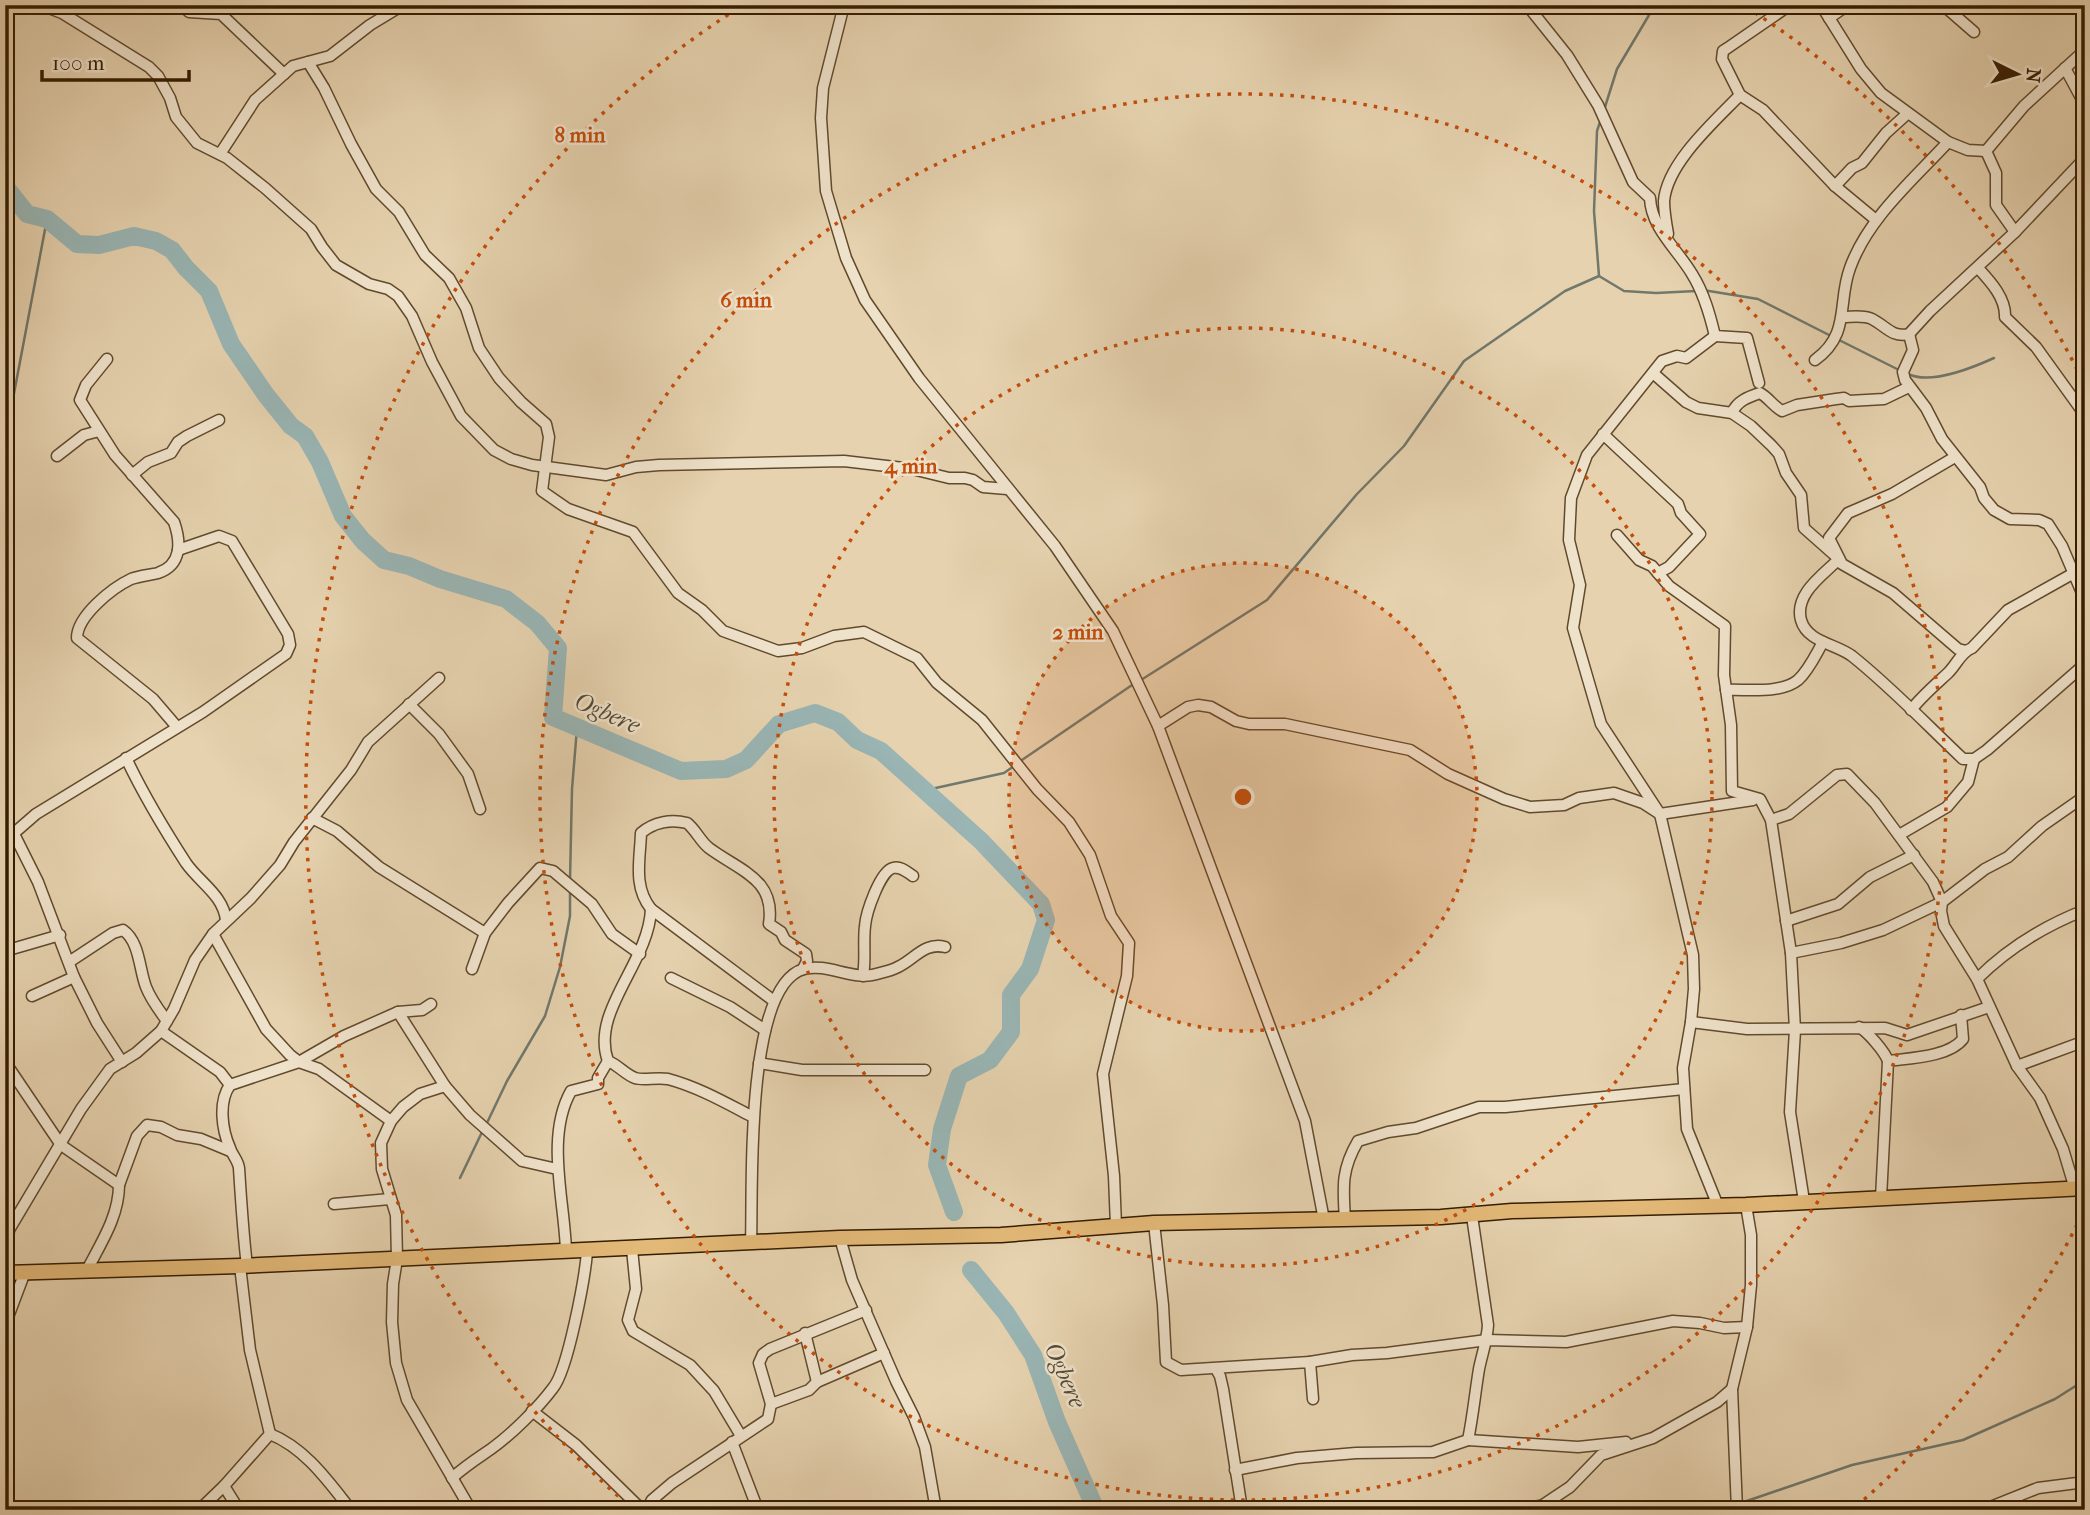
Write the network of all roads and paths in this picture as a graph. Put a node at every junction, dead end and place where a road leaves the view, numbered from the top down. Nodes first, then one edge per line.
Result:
1 (41, 5) edge
2 (182, 5) edge
3 (403, 5) edge
4 (844, 5) edge
5 (1527, 5) edge
6 (1790, 5) edge
7 (1821, 5) edge
8 (1849, 5) edge
9 (1943, 5) edge
10 (1829, 18) junction
11 (1974, 32) dead end
12 (2085, 50) edge
13 (308, 62) junction
14 (2065, 68) junction
15 (284, 74) junction
16 (1740, 95) junction
17 (2085, 105) edge
18 (1907, 114) junction
19 (1948, 142) junction
20 (1986, 151) junction
21 (220, 153) junction
22 (2085, 158) edge
23 (1835, 186) junction
24 (1876, 220) junction
25 (2015, 232) junction
26 (1669, 240) junction
27 (1978, 268) junction
28 (1843, 317) junction
29 (1909, 334) junction
30 (1715, 337) junction
31 (107, 359) dead end
32 (1815, 360) dead end
33 (1653, 373) junction
34 (1759, 383) dead end
35 (1909, 387) junction
36 (1732, 413) junction
37 (2085, 415) edge
38 (219, 420) dead end
39 (99, 431) junction
40 (1604, 434) junction
41 (57, 456) dead end
42 (1955, 457) junction
43 (547, 467) junction
44 (132, 475) junction
45 (1007, 489) junction
46 (1617, 535) dead end
47 (178, 550) junction
48 (1839, 559) junction
49 (1658, 573) junction
50 (2078, 574) edge
51 (2085, 600) edge
52 (1823, 642) junction
53 (1966, 651) junction
54 (2085, 664) edge
55 (439, 678) dead end
56 (1726, 690) junction
57 (410, 704) junction
58 (1911, 710) junction
59 (1158, 726) junction
60 (177, 727) junction
61 (126, 758) junction
62 (1974, 759) junction
63 (2085, 796) edge
64 (1759, 799) junction
65 (480, 809) dead end
66 (1660, 814) junction
67 (312, 818) junction
68 (1771, 820) junction
69 (1899, 835) junction
70 (8, 837) edge
71 (1914, 855) junction
72 (913, 876) dead end
73 (1942, 902) junction
74 (651, 909) junction
75 (2085, 910) edge
76 (226, 919) junction
77 (1786, 921) junction
78 (485, 933) junction
79 (213, 934) junction
80 (60, 935) junction
81 (945, 947) dead end
82 (5, 951) edge
83 (1791, 953) junction
84 (640, 954) junction
85 (69, 962) junction
86 (472, 969) dead end
87 (803, 969) junction
88 (863, 976) junction
89 (74, 977) junction
90 (671, 978) dead end
91 (1977, 979) junction
92 (32, 996) dead end
93 (774, 1001) junction
94 (431, 1004) dead end
95 (1989, 1007) junction
96 (398, 1012) junction
97 (1961, 1015) junction
98 (167, 1021) junction
99 (1691, 1022) junction
100 (1859, 1027) junction
101 (765, 1030) junction
102 (1795, 1030) junction
103 (161, 1031) junction
104 (2085, 1041) edge
105 (608, 1061) junction
106 (1888, 1061) junction
107 (5, 1062) edge
108 (122, 1062) junction
109 (299, 1062) junction
110 (759, 1063) junction
111 (2017, 1066) junction
112 (925, 1070) dead end
113 (230, 1085) junction
114 (445, 1086) junction
115 (1684, 1089) junction
116 (753, 1117) junction
117 (391, 1121) junction
118 (61, 1145) junction
119 (230, 1151) junction
120 (556, 1169) junction
121 (119, 1185) junction
122 (2080, 1189) edge
123 (1881, 1198) junction
124 (390, 1199) junction
125 (1804, 1201) junction
126 (334, 1204) dead end
127 (1746, 1205) junction
128 (1718, 1206) junction
129 (1472, 1216) junction
130 (1324, 1220) junction
131 (1345, 1220) junction
132 (1154, 1223) junction
133 (1116, 1226) junction
134 (840, 1238) junction
135 (751, 1243) junction
136 (632, 1249) junction
137 (566, 1252) junction
138 (587, 1252) junction
139 (397, 1259) junction
140 (243, 1266) junction
141 (87, 1270) junction
142 (24, 1272) junction
143 (7, 1273) edge
144 (866, 1310) junction
145 (5, 1325) edge
146 (1748, 1327) junction
147 (805, 1333) junction
148 (1487, 1340) junction
149 (884, 1353) junction
150 (1310, 1362) junction
151 (1216, 1369) junction
152 (817, 1382) junction
153 (1732, 1389) junction
154 (1313, 1399) dead end
155 (771, 1404) junction
156 (532, 1411) junction
157 (270, 1434) junction
158 (1653, 1438) junction
159 (736, 1439) junction
160 (1468, 1440) junction
161 (1235, 1470) junction
162 (452, 1478) junction
163 (2085, 1482) edge
164 (224, 1486) junction
165 (199, 1510) edge
166 (239, 1510) edge
167 (351, 1510) edge
168 (471, 1510) edge
169 (758, 1510) edge
170 (936, 1510) edge
171 (1248, 1510) edge
172 (1403, 1510) edge
173 (1456, 1510) edge
174 (1521, 1510) edge
175 (1737, 1510) edge
176 (1983, 1510) edge

1 - 21 street
2 - 15 street
3 - 13 street
4 - 45 street
5 - 26 street
6 - 16 street
7 - 10 street
8 - 10 street
9 - 11 street
10 - 18 street
12 - 14 street
13 - 15 street
13 - 43 street
14 - 17 street
14 - 20 street
15 - 21 street
16 - 23 street
16 - 26 street
18 - 19 street
18 - 23 street
19 - 20 street
19 - 24 street
20 - 25 street
21 - 43 street
22 - 25 street
23 - 24 street
24 - 28 street
25 - 27 street
26 - 30 street
27 - 29 street
27 - 37 street
28 - 29 street
28 - 32 street
29 - 35 street
30 - 33 street
30 - 34 street
31 - 39 street
33 - 36 street
33 - 40 street
35 - 36 street
35 - 42 street
36 - 48 street
38 - 44 street
39 - 41 street
39 - 44 street
40 - 49 street
40 - 66 street
42 - 48 street
42 - 50 street
43 - 45 street
43 - 133 street
44 - 47 street
45 - 59 street
46 - 49 street
47 - 60 street
47 - 60 street
48 - 52 street
48 - 53 street
49 - 56 street
50 - 51 street
50 - 53 street
52 - 56 street
52 - 58 street
53 - 58 street
54 - 62 street
55 - 57 street
56 - 64 street
57 - 65 street
57 - 67 street
58 - 62 street
59 - 66 street
59 - 130 street
60 - 61 street
61 - 70 street
61 - 76 street
62 - 69 street
63 - 73 street
64 - 66 street
64 - 68 street
66 - 99 street
67 - 76 street
67 - 78 street
68 - 69 street
68 - 77 street
69 - 71 street
70 - 80 street
71 - 73 street
71 - 77 street
72 - 88 street
73 - 83 street
73 - 91 street
74 - 84 street
74 - 87 street
74 - 93 street
75 - 91 street
76 - 79 street
77 - 83 street
78 - 84 street
78 - 86 street
79 - 98 street
79 - 109 street
80 - 82 street
80 - 85 street
81 - 88 street
83 - 102 street
84 - 105 street
85 - 89 street
85 - 98 street
87 - 88 street
87 - 93 street
89 - 92 street
89 - 108 street
90 - 101 street
91 - 95 street
93 - 101 street
94 - 96 street
95 - 97 street
95 - 111 street
96 - 109 street
96 - 114 street
97 - 100 street
97 - 106 street
98 - 103 street
99 - 102 street
99 - 115 street
100 - 102 street
100 - 106 street
101 - 110 street
102 - 125 street
103 - 108 street
103 - 113 street
104 - 111 street
105 - 116 street
105 - 120 street
106 - 123 street
107 - 118 street
108 - 118 street
109 - 113 street
109 - 117 street
110 - 112 street
110 - 116 street
111 - 122 street
113 - 119 street
114 - 117 street
114 - 120 street
115 - 128 street
115 - 131 street
116 - 135 street
117 - 124 street
118 - 121 street
118 - 143 street
119 - 121 street
119 - 140 street
120 - 137 street
121 - 141 street
122 - 123 main road
123 - 125 main road
124 - 126 street
124 - 139 street
125 - 127 main road
127 - 128 main road
127 - 146 street
128 - 129 main road
129 - 131 main road
129 - 148 street
130 - 131 main road
130 - 132 main road
132 - 133 main road
132 - 151 street
133 - 134 main road
134 - 135 main road
134 - 144 street
135 - 136 main road
136 - 138 main road
136 - 159 street
137 - 138 main road
137 - 139 main road
138 - 156 street
139 - 140 main road
139 - 162 street
140 - 141 main road
140 - 157 street
141 - 142 main road
142 - 143 main road
142 - 145 street
144 - 147 street
144 - 149 street
146 - 148 street
146 - 153 street
147 - 152 street
147 - 155 street
148 - 150 street
148 - 160 street
149 - 152 street
149 - 170 street
150 - 151 street
150 - 154 street
151 - 161 street
152 - 155 street
153 - 158 street
153 - 175 street
155 - 159 street
156 - 159 street
156 - 162 street
157 - 164 street
157 - 167 street
158 - 160 street
158 - 174 street
159 - 169 street
160 - 161 street
161 - 171 street
162 - 168 street
163 - 176 street
164 - 165 street
164 - 166 street
172 - 173 street

